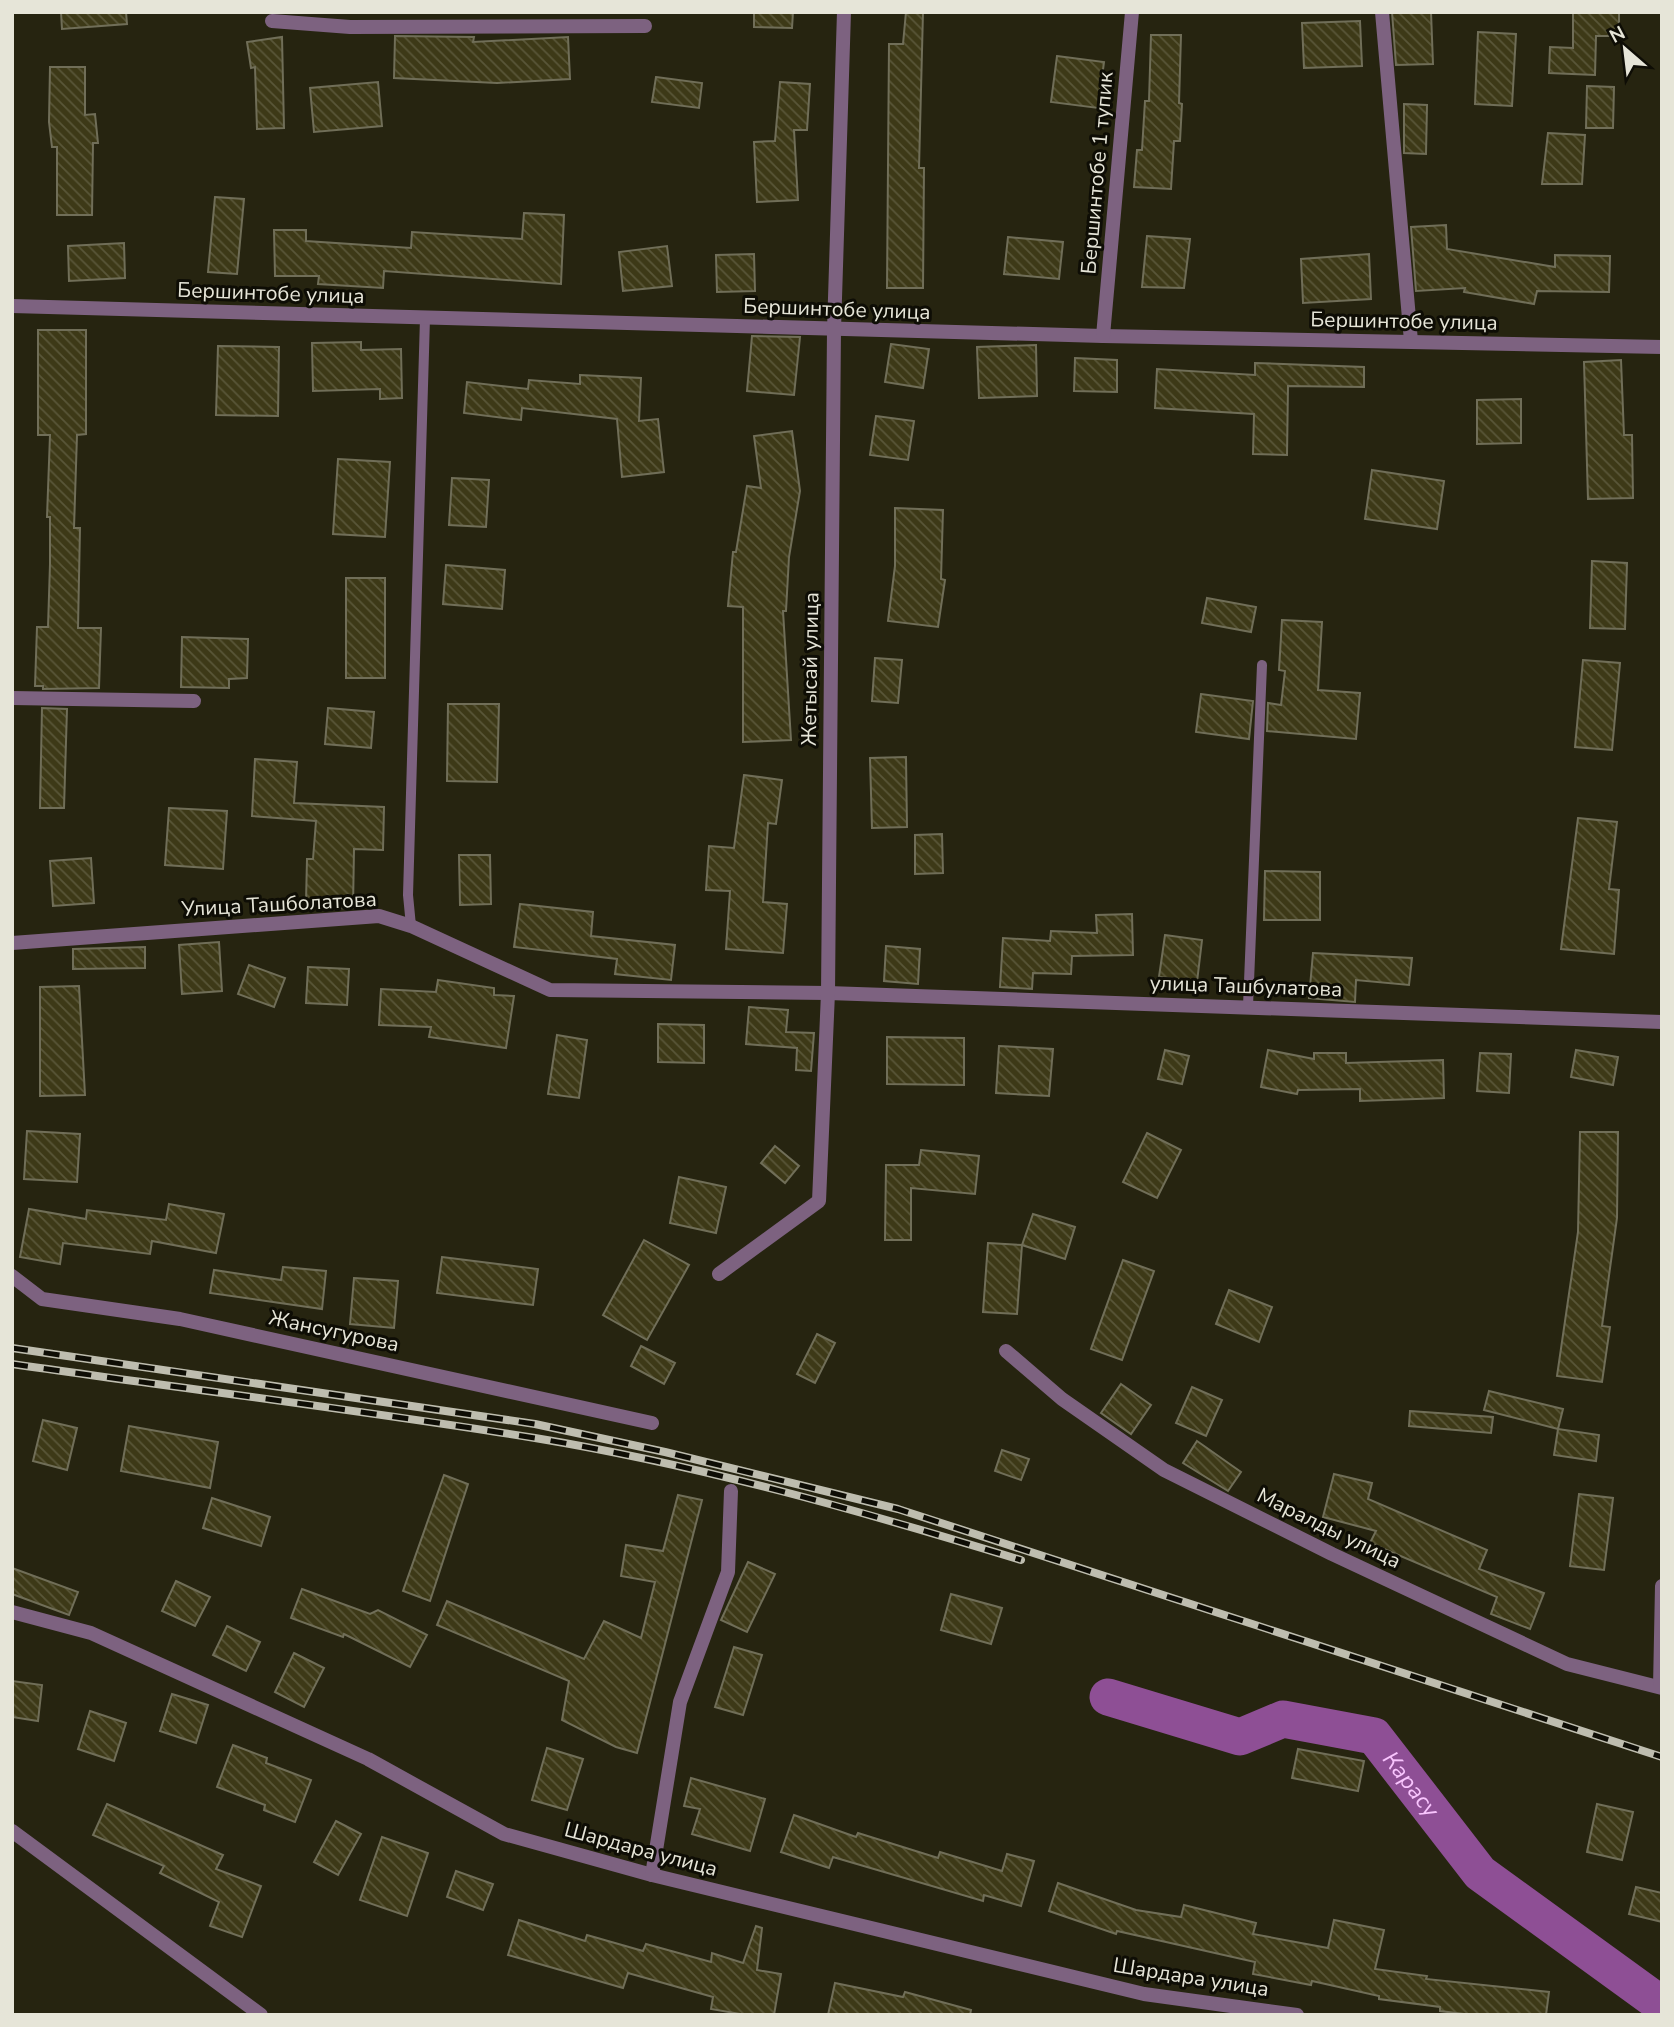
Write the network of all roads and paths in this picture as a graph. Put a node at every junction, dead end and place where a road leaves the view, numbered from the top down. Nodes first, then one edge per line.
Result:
1 (844, 12) edge
2 (1132, 12) edge
3 (1382, 12) edge
4 (559, 18) edge
5 (350, 20) edge
6 (272, 21) dead end
7 (645, 26) dead end
8 (12, 306) edge
9 (425, 318) junction
10 (834, 330) junction
11 (1103, 337) junction
12 (1411, 341) junction
13 (1662, 347) edge
14 (1262, 665) dead end
15 (12, 698) edge
16 (194, 701) dead end
17 (411, 926) junction
18 (12, 943) edge
19 (828, 993) junction
20 (1248, 1006) junction
21 (1662, 1022) edge
22 (719, 1274) dead end
23 (12, 1276) edge
24 (1006, 1350) dead end
25 (652, 1423) dead end
26 (731, 1491) dead end
27 (1662, 1586) edge
28 (12, 1612) edge
29 (1661, 1688) edge
30 (12, 1831) edge
31 (652, 1875) junction
32 (261, 2015) edge
33 (1297, 2015) edge

1 - 10 street, Жетысай улица
2 - 11 street, Бершинтобе 1 тупик
3 - 12 street
4 - 5 street
4 - 7 street
5 - 6 street
8 - 9 street, Бершинтобе улица
9 - 10 street, Бершинтобе улица
9 - 17 lane
10 - 11 street, Бершинтобе улица
10 - 19 street, Жетысай улица
11 - 12 street, Бершинтобе улица
12 - 13 street, Бершинтобе улица
14 - 20 lane
15 - 16 street
17 - 18 street, Улица Ташболатова
17 - 19 street, Улица Ташболатова
19 - 20 street, улица Ташбулатова
19 - 22 street, Жетысай улица
20 - 21 street, улица Ташбулатова
23 - 25 street, Жансугурова
24 - 29 street, Маралды улица
26 - 31 street
27 - 29 street
28 - 31 street, Шардара улица
30 - 32 street
31 - 33 street, Шардара улица

